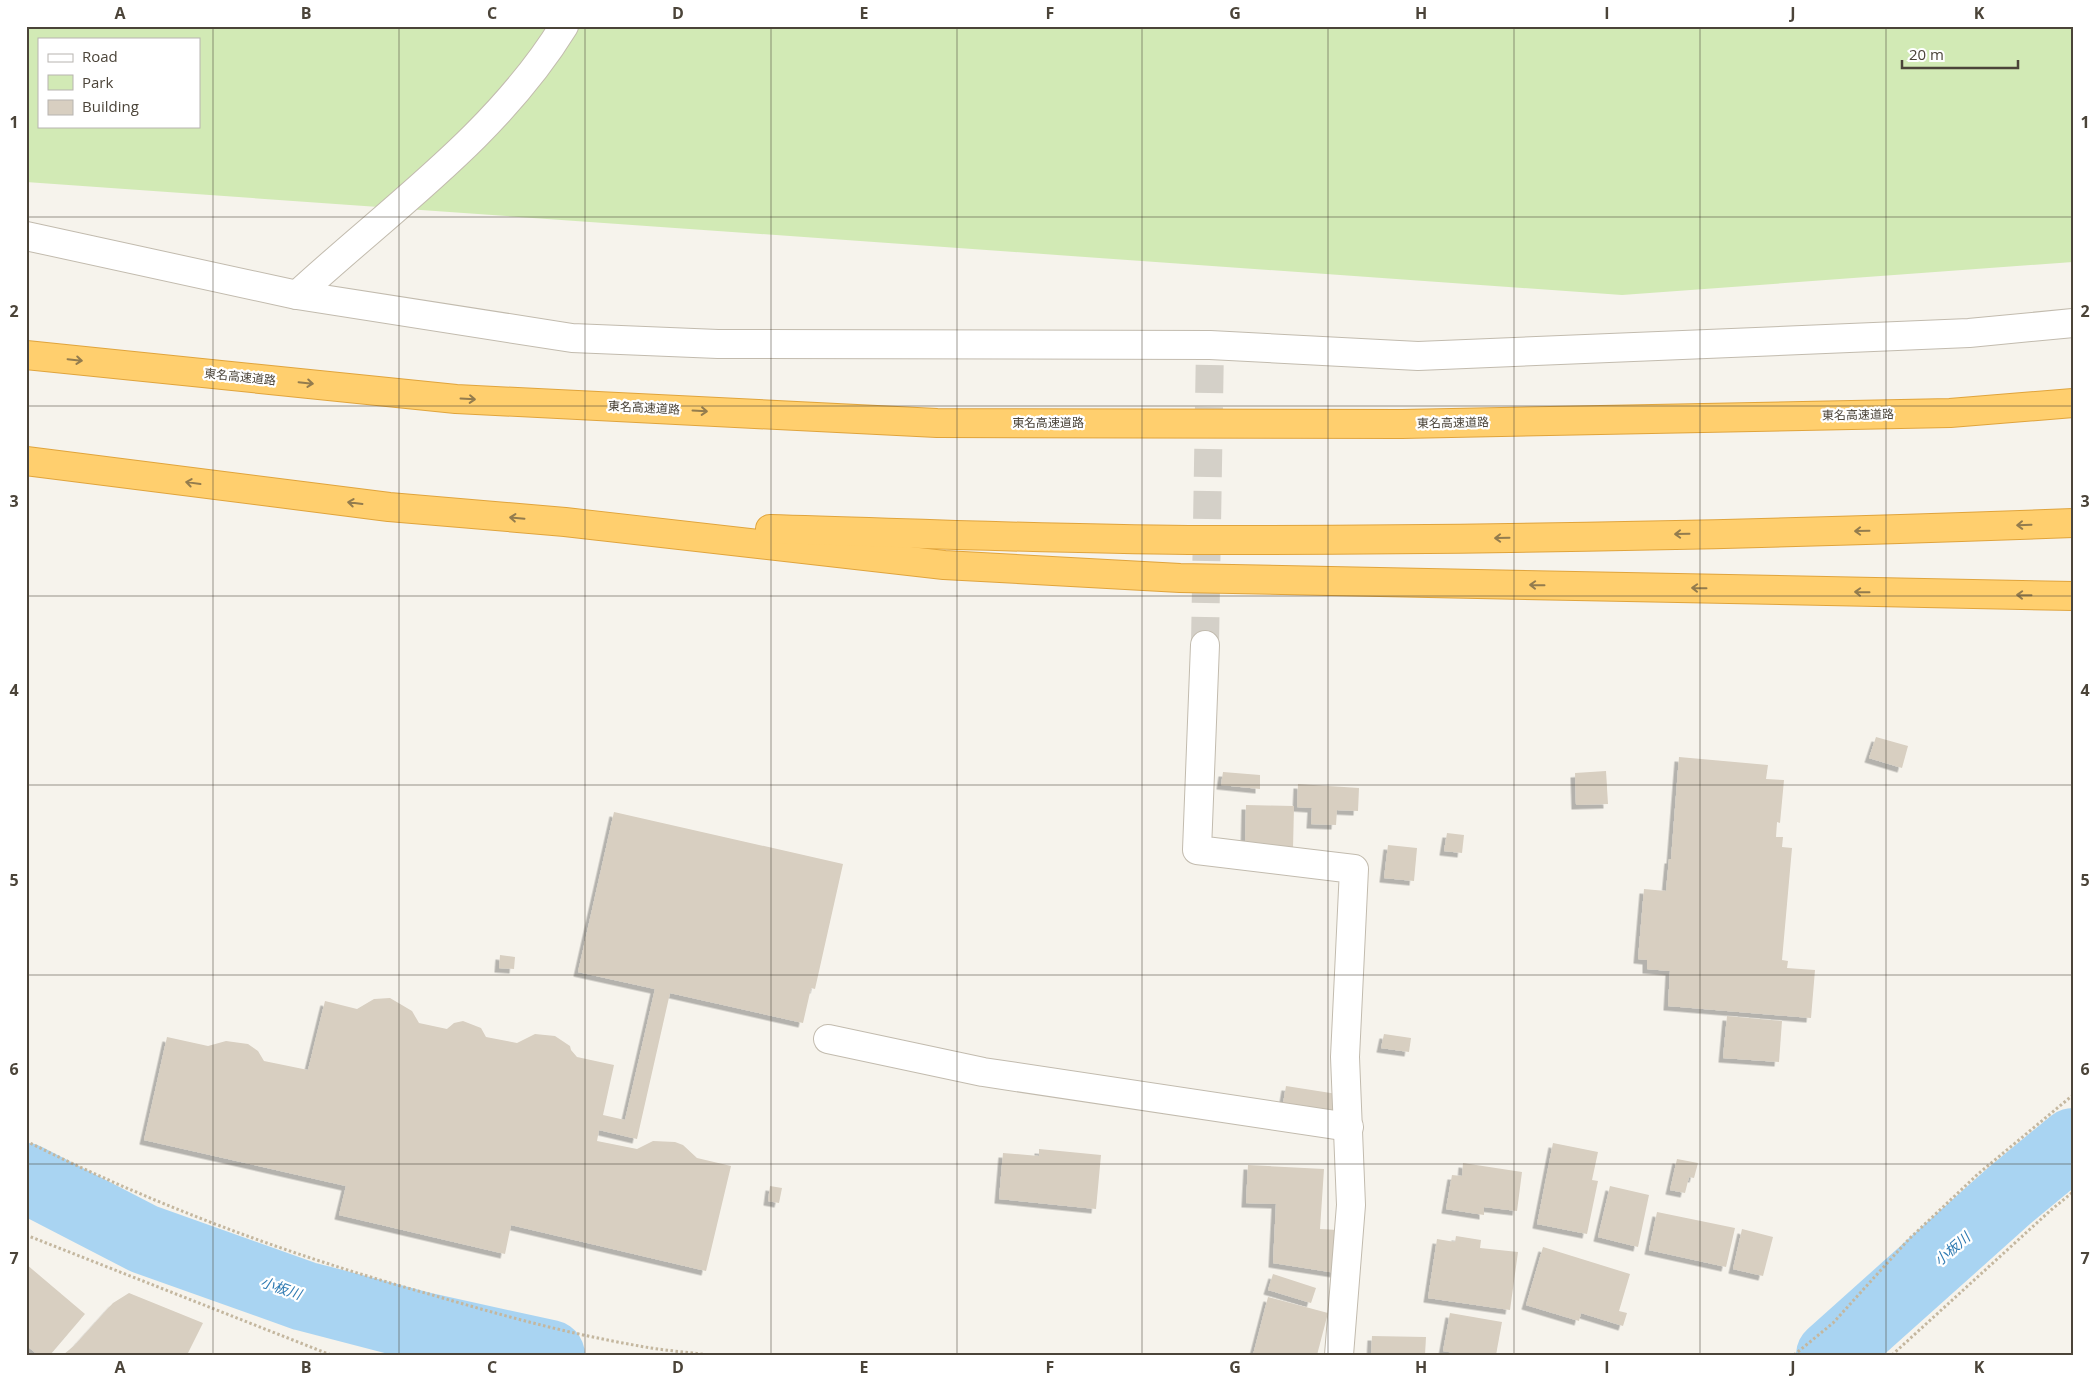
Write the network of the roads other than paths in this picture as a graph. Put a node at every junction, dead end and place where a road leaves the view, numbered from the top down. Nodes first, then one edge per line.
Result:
1 (564, 26) edge
2 (26, 236) edge
3 (297, 295) junction
4 (2073, 323) edge
5 (26, 355) edge
6 (2073, 403) edge
7 (26, 461) edge
8 (565, 522) junction
9 (2073, 524) edge
10 (2073, 596) edge
11 (1205, 645) tunnel mouth
12 (828, 1039) dead end
13 (1349, 1127) junction
14 (1339, 1355) edge

1 - 3 street
2 - 3 street
3 - 4 street
5 -> 6 highway, 東名高速道路
8 -> 7 highway
9 -> 8 highway
10 -> 8 highway
11 - 13 street
12 - 13 street
13 - 14 street

